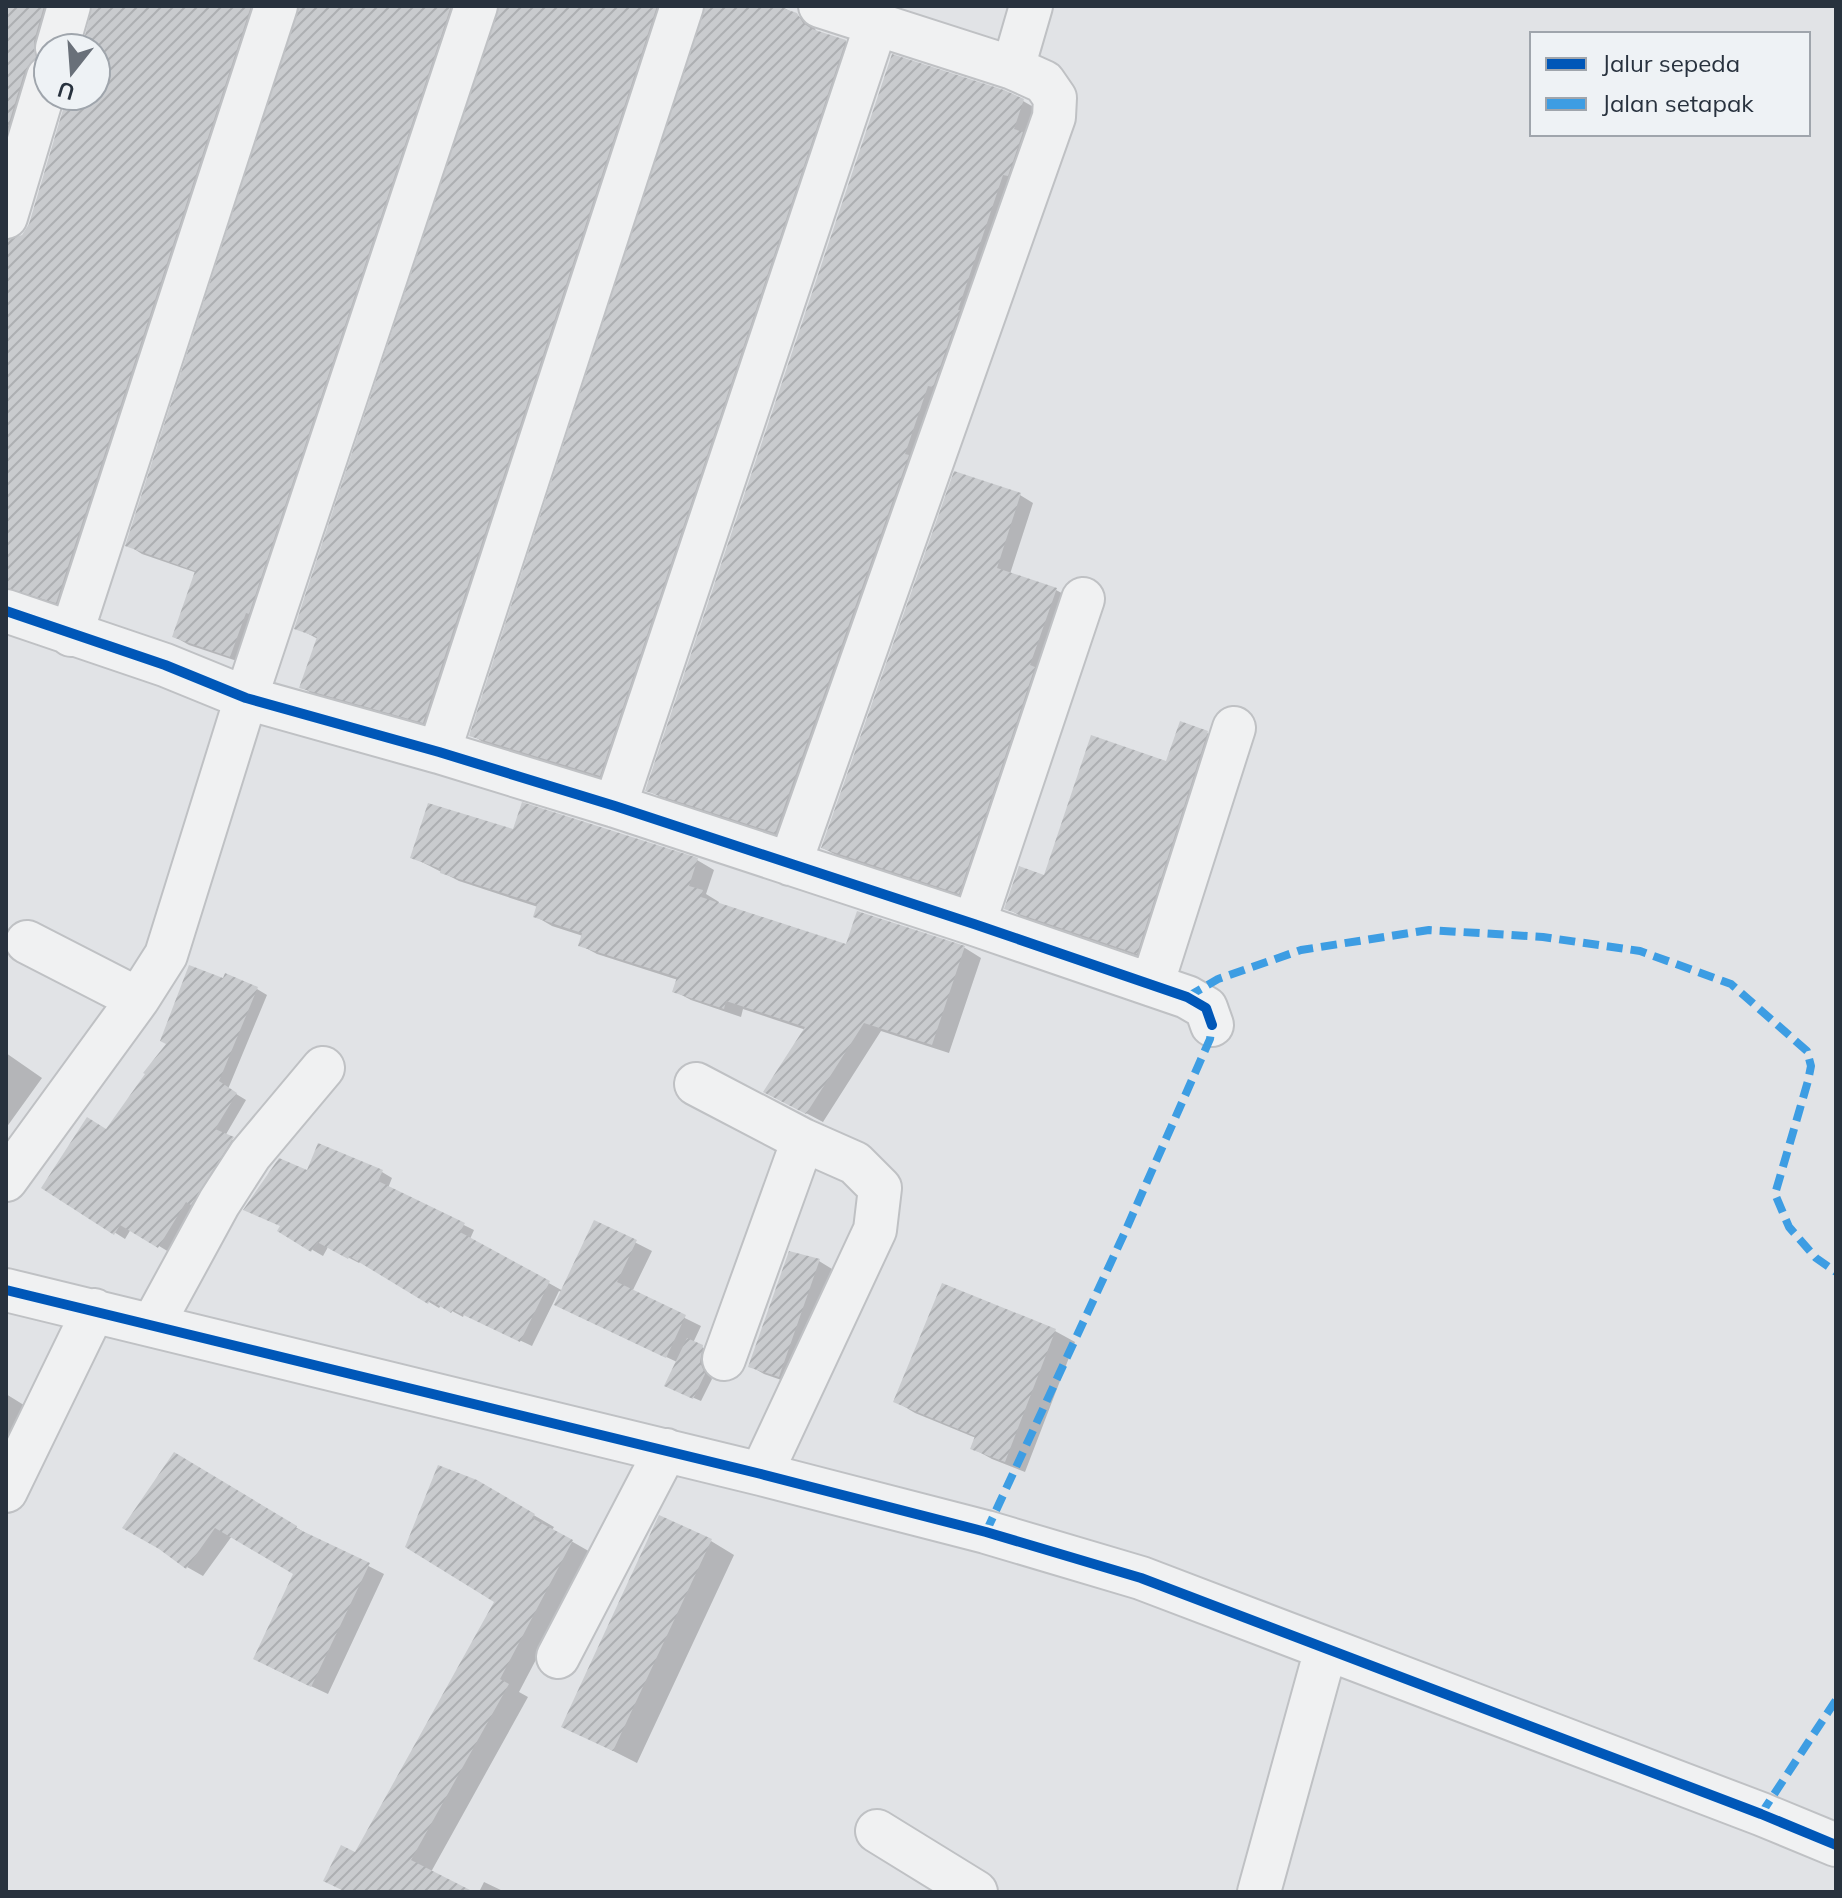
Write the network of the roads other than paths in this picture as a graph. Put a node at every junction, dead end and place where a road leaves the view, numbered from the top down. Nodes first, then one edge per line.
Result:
1 (69, 6) edge
2 (276, 6) edge
3 (476, 6) edge
4 (682, 6) edge
5 (820, 6) edge
6 (1031, 6) edge
7 (876, 25) junction
8 (62, 32) edge
9 (1013, 68) junction
10 (38, 112) edge
11 (6, 217) edge
12 (1083, 599) dead end
13 (6, 611) edge
14 (71, 635) junction
15 (246, 698) junction
16 (1234, 728) dead end
17 (439, 752) junction
18 (615, 806) junction
19 (790, 864) junction
20 (974, 924) junction
21 (27, 942) dead end
22 (1152, 985) junction
23 (138, 999) junction
24 (1212, 1025) dead end
25 (323, 1068) dead end
26 (696, 1084) dead end
27 (803, 1140) junction
28 (6, 1180) edge
29 (6, 1290) edge
30 (94, 1310) junction
31 (153, 1324) junction
32 (724, 1359) dead end
33 (666, 1450) junction
34 (761, 1474) junction
35 (6, 1491) edge
36 (1326, 1649) junction
37 (558, 1657) dead end
38 (877, 1831) dead end
39 (1836, 1845) edge
40 (976, 1892) edge
41 (1259, 1892) edge

1 - 8 street
2 - 14 street
3 - 15 street
4 - 17 street
5 - 7 street
6 - 9 street
7 - 9 street
7 - 18 street
9 - 19 street
10 - 11 street
12 - 20 street
13 - 14 street
14 - 15 street
15 - 17 street
15 - 23 street
16 - 22 street
17 - 18 street
18 - 19 street
19 - 20 street
20 - 22 street
21 - 23 street
22 - 24 street
23 - 28 street
25 - 31 street
26 - 27 street
27 - 32 street
27 - 34 street
29 - 30 street
30 - 31 street
30 - 35 street
31 - 33 street
33 - 34 street
33 - 37 street
34 - 36 street
36 - 39 street
36 - 41 street
38 - 40 street

